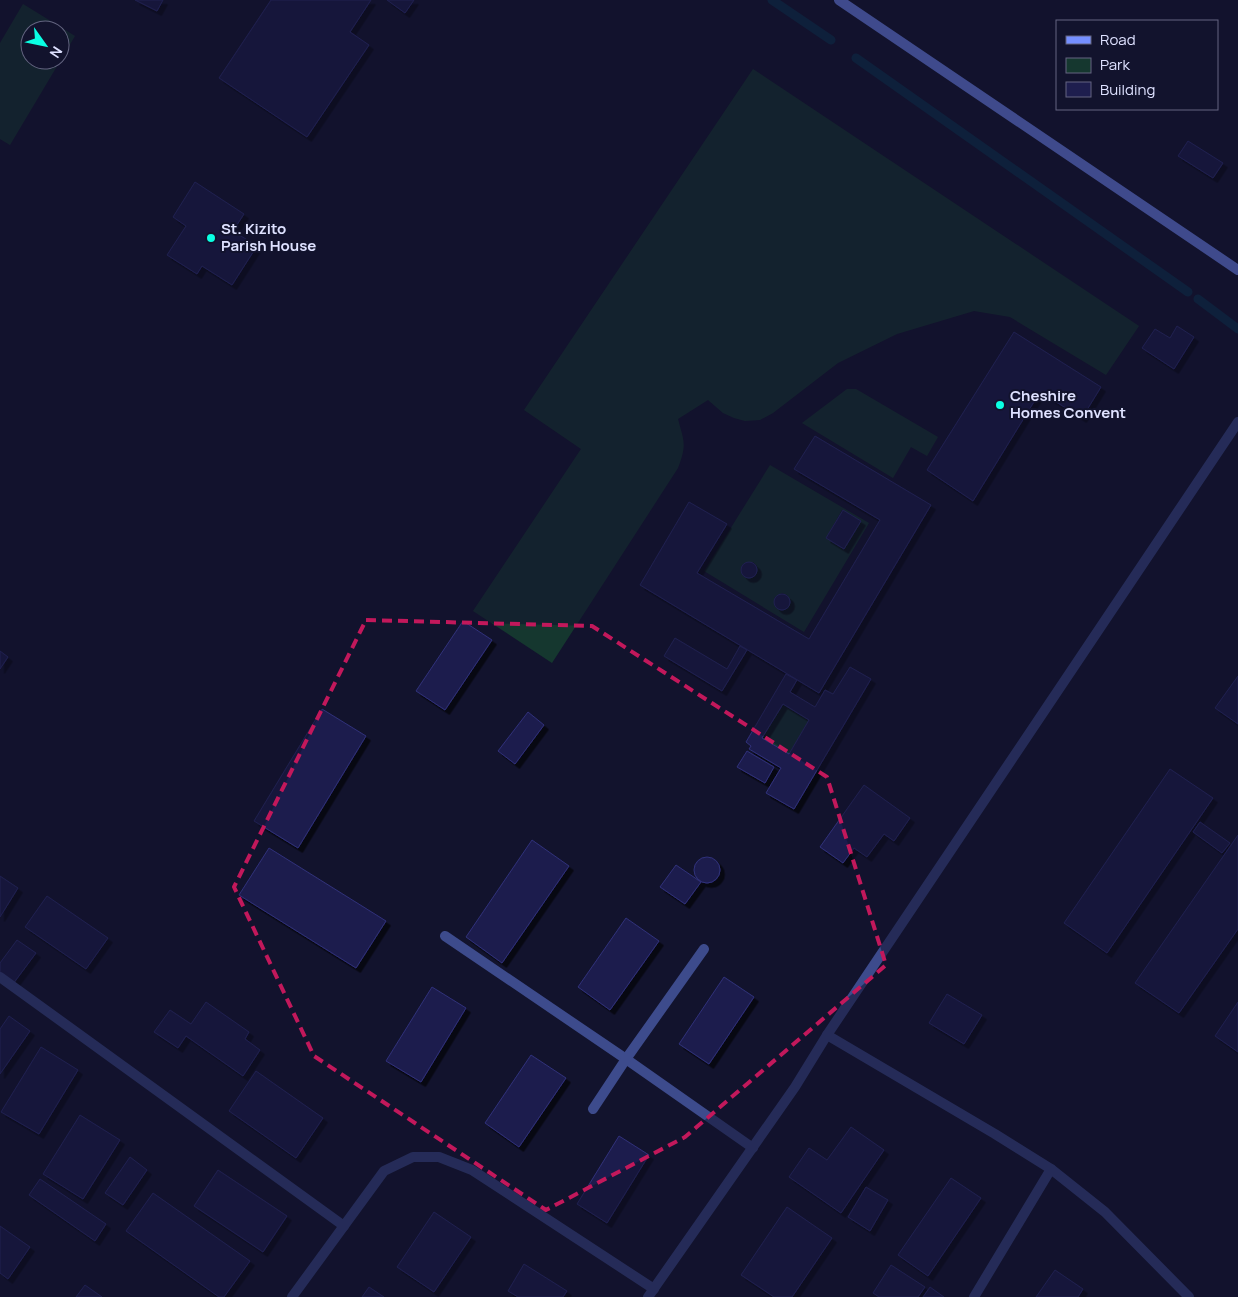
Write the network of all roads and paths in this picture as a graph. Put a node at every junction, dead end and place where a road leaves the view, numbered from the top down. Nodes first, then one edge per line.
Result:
1 (839, 0) edge
2 (1238, 270) edge
3 (1238, 422) edge
4 (445, 936) dead end
5 (704, 949) dead end
6 (0, 977) edge
7 (827, 1036) junction
8 (626, 1059) junction
9 (593, 1109) dead end
10 (753, 1148) junction
11 (1051, 1169) junction
12 (344, 1226) junction
13 (651, 1293) edge
14 (292, 1297) edge
15 (974, 1297) edge
16 (1189, 1297) edge

1 - 2 main road
3 - 7 street
4 - 8 street
5 - 8 street
6 - 12 street
7 - 10 street
7 - 11 street
8 - 9 street
8 - 10 street
10 - 13 street
11 - 15 street
11 - 16 street
12 - 13 street
12 - 14 street

